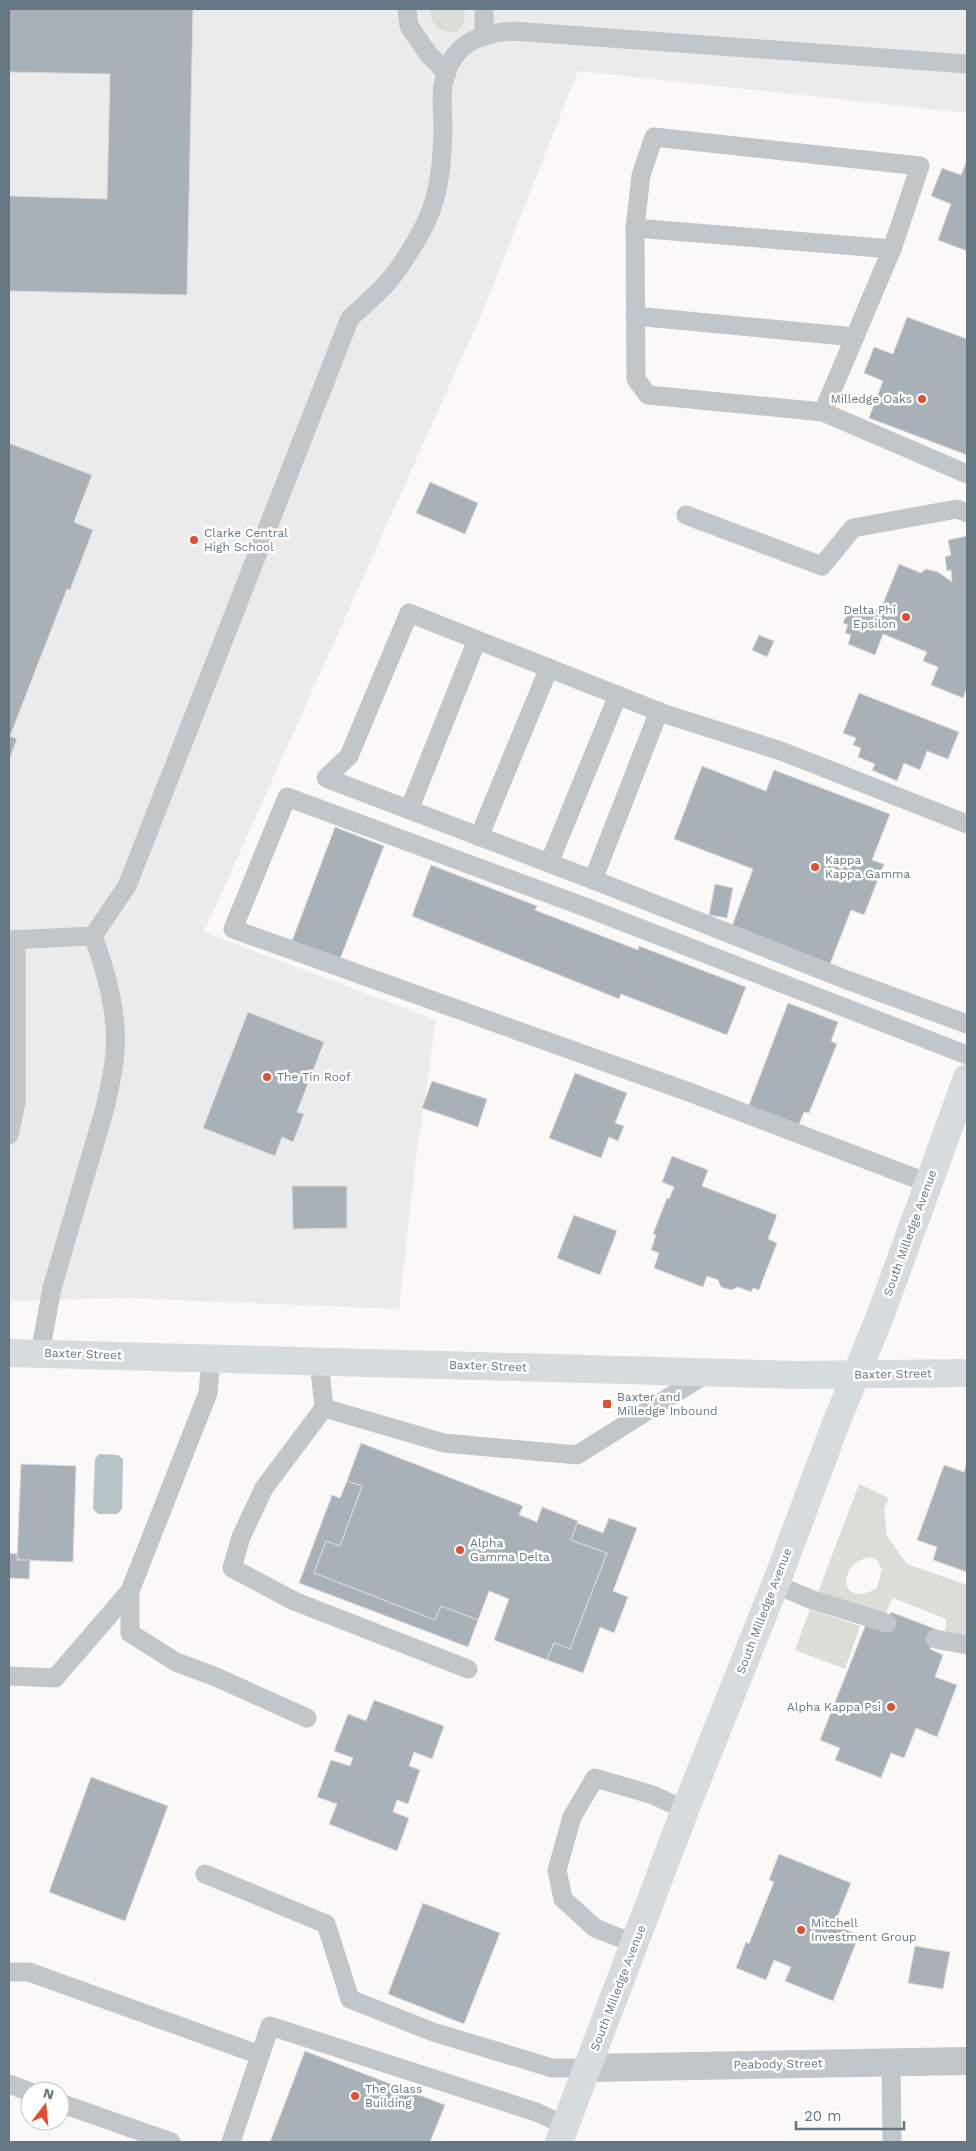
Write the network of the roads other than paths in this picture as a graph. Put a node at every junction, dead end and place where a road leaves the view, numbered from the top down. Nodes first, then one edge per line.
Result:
1 (407, 9) edge
2 (484, 9) edge
3 (484, 35) junction
4 (967, 64) edge
5 (447, 73) junction
6 (634, 228) junction
7 (892, 249) junction
8 (635, 316) junction
9 (855, 337) junction
10 (823, 412) junction
11 (967, 474) edge
12 (967, 514) edge
13 (686, 515) dead end
14 (477, 640) junction
15 (549, 668) junction
16 (618, 695) junction
17 (659, 711) junction
18 (409, 810) junction
19 (967, 824) edge
20 (479, 837) junction
21 (549, 863) junction
22 (593, 880) junction
23 (93, 936) junction
24 (11, 938) edge
25 (967, 1024) edge
26 (12, 1047) edge
27 (967, 1055) edge
28 (967, 1078) edge
29 (960, 1118) edge
30 (9, 1135) edge
31 (928, 1183) junction
32 (9, 1352) edge
33 (40, 1353) junction
34 (211, 1359) junction
35 (320, 1361) junction
36 (709, 1372) junction
37 (967, 1373) edge
38 (857, 1375) junction
39 (324, 1408) junction
40 (775, 1584) junction
41 (130, 1591) junction
42 (887, 1623) dead end
43 (934, 1638) dead end
44 (967, 1645) edge
45 (468, 1669) dead end
46 (9, 1676) edge
47 (307, 1718) dead end
48 (685, 1810) junction
49 (205, 1874) dead end
50 (635, 1944) junction
51 (9, 1972) edge
52 (260, 2055) junction
53 (967, 2061) edge
54 (891, 2062) junction
55 (588, 2068) junction
56 (70, 2107) edge
57 (563, 2134) edge
58 (171, 2142) edge
59 (231, 2142) edge
60 (892, 2142) edge

1 - 5 lane
2 - 3 lane
3 - 4 lane
3 - 5 lane
5 - 23 lane
6 - 7 lane
6 - 7 lane
6 - 8 lane
7 - 9 lane
8 - 9 lane
8 - 10 lane
9 - 10 lane
10 - 11 lane
12 - 13 lane
14 - 15 lane
14 - 18 lane
14 - 18 lane
15 - 16 lane
15 - 20 lane
16 - 17 lane
16 - 21 lane
17 - 19 lane
17 - 22 lane
18 - 20 lane
20 - 21 lane
21 - 22 lane
22 - 25 lane
23 - 24 lane
23 - 33 lane
24 - 26 lane
26 - 30 lane
27 - 31 lane
28 - 29 main road, South Milledge Avenue
29 - 31 main road, South Milledge Avenue
31 - 38 main road, South Milledge Avenue
32 - 33 main road, Baxter Street
33 - 34 main road, Baxter Street
34 - 35 main road, Baxter Street
34 - 41 lane
35 - 36 main road, Baxter Street
35 - 39 lane
36 - 38 main road, Baxter Street
36 - 39 lane
37 - 38 main road, Baxter Street
38 - 40 main road, South Milledge Avenue
39 - 45 lane
40 - 42 lane
40 - 48 main road, South Milledge Avenue
41 - 46 lane
41 - 47 lane
43 - 44 lane
48 - 50 main road, South Milledge Avenue
48 - 50 lane
49 - 55 lane
50 - 55 main road, South Milledge Avenue
51 - 52 lane
52 - 57 lane
52 - 59 lane
53 - 54 street, Peabody Street
54 - 55 street, Peabody Street
54 - 60 lane
55 - 57 main road, South Milledge Avenue
56 - 58 lane

